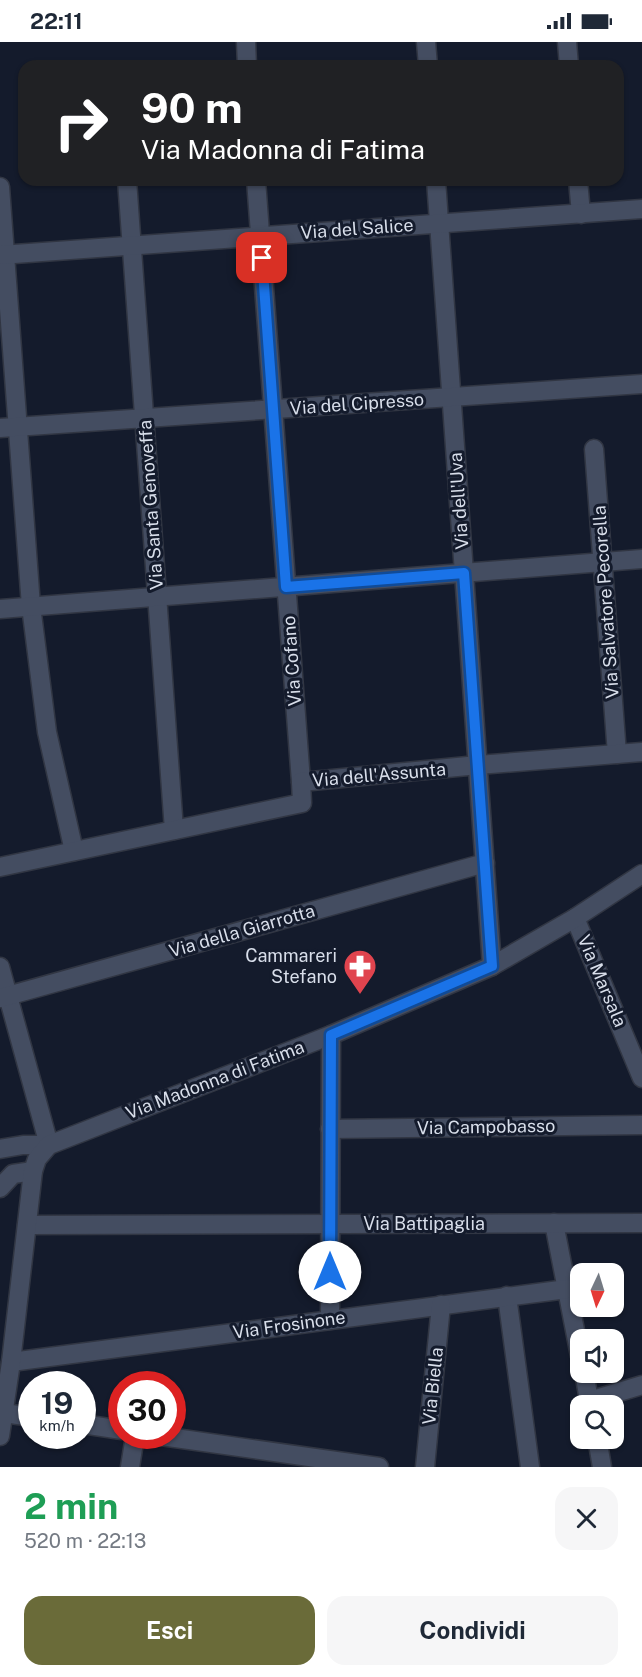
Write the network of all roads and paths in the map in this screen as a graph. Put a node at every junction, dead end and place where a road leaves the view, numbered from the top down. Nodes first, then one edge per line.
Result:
1 (246, 42) edge
2 (426, 42) edge
3 (567, 42) edge
4 (247, 60) edge
5 (428, 60) edge
6 (568, 60) edge
7 (127, 186) edge
8 (256, 186) edge
9 (436, 186) edge
10 (579, 186) edge
11 (0, 187) edge
12 (642, 209) edge
13 (581, 213) junction
14 (439, 224) junction
15 (260, 236) junction
16 (132, 246) junction
17 (3, 255) edge
18 (642, 384) edge
19 (452, 397) junction
20 (273, 409) junction
21 (144, 418) junction
22 (9, 428) edge
23 (594, 449) dead end
24 (642, 559) edge
25 (603, 562) junction
26 (464, 573) junction
27 (286, 587) junction
28 (157, 597) junction
29 (32, 606) junction
30 (0, 609) edge
31 (642, 752) edge
32 (617, 754) junction
33 (478, 765) junction
34 (301, 782) junction
35 (174, 830) junction
36 (74, 851) junction
37 (485, 863) junction
38 (0, 867) edge
39 (642, 874) edge
40 (575, 918) junction
41 (492, 966) junction
42 (0, 968) edge
43 (4, 997) edge
44 (331, 1035) junction
45 (642, 1078) edge
46 (642, 1125) edge
47 (330, 1129) junction
48 (49, 1145) junction
49 (0, 1149) edge
50 (33, 1171) junction
51 (0, 1188) edge
52 (555, 1223) junction
53 (642, 1223) edge
54 (27, 1225) junction
55 (330, 1225) junction
56 (567, 1289) junction
57 (507, 1296) junction
58 (441, 1305) junction
59 (330, 1320) junction
60 (575, 1329) edge
61 (11, 1362) junction
62 (642, 1385) edge
63 (613, 1395) edge
64 (4, 1413) junction
65 (18, 1415) edge
66 (0, 1436) edge
67 (186, 1441) edge
68 (133, 1449) edge
69 (599, 1449) edge
70 (268, 1459) edge
71 (130, 1467) edge
72 (379, 1467) edge
73 (425, 1467) edge
74 (530, 1467) edge
75 (602, 1467) edge

1 - 4 street
2 - 5 street
3 - 6 street
7 - 16 street, Via Santa Genoveffa
8 - 15 street, Via Cofano
9 - 14 street, Via dell'Uva
10 - 13 street
11 - 17 street
12 - 13 street, Via del Salice
13 - 14 street, Via del Salice
14 - 15 street, Via del Salice
14 - 19 street, Via dell'Uva
15 - 16 street, Via del Salice
15 - 20 street, Via Cofano
16 - 17 street, Via del Salice
16 - 21 street, Via Santa Genoveffa
17 - 22 street
18 - 19 street, Via del Cipresso
19 - 20 street, Via del Cipresso
19 - 26 street, Via dell'Uva
20 - 21 street, Via del Cipresso
20 - 27 street, Via Cofano
21 - 22 street, Via del Cipresso
21 - 28 street, Via Santa Genoveffa
22 - 29 street
23 - 25 street, Via Salvatore Pecorella
24 - 25 street
25 - 26 street
25 - 32 street, Via Salvatore Pecorella
26 - 27 street
26 - 33 street, Via dell'Uva
27 - 28 street
27 - 34 street, Via Cofano
28 - 29 street
28 - 35 street, Via Santa Genoveffa
29 - 30 street
29 - 36 street
31 - 32 street, Via dell'Assunta
32 - 33 street, Via dell'Assunta
33 - 34 street, Via dell'Assunta
33 - 37 street, Via dell'Uva
34 - 35 street, Via dell'Assunta
35 - 36 street, Via dell'Assunta
36 - 38 street, Via dell'Assunta
37 - 41 street, Via dell'Uva
37 - 43 street, Via della Giarrotta
39 - 40 street, Via Madonna di Fatima
40 - 41 street, Via Madonna di Fatima
40 - 45 street, Via Marsala
41 - 44 street, Via Madonna di Fatima
42 - 43 street
43 - 48 street
44 - 47 street
44 - 48 street, Via Madonna di Fatima
46 - 47 street, Via Campobasso
47 - 55 street
48 - 49 street, Via Madonna di Fatima
48 - 50 street
50 - 51 street
50 - 54 street
52 - 53 street, Via Battipaglia
52 - 55 street, Via Battipaglia
52 - 56 street
54 - 55 street, Via Battipaglia
54 - 61 street
55 - 59 street
56 - 57 street, Via Frosinone
56 - 60 street
57 - 58 street, Via Frosinone
57 - 74 street
58 - 59 street, Via Frosinone
58 - 73 street, Via Biella
59 - 61 street, Via Frosinone
61 - 64 street
62 - 63 street
64 - 65 street
64 - 66 street
67 - 70 street
68 - 71 street
69 - 75 street
70 - 72 street

